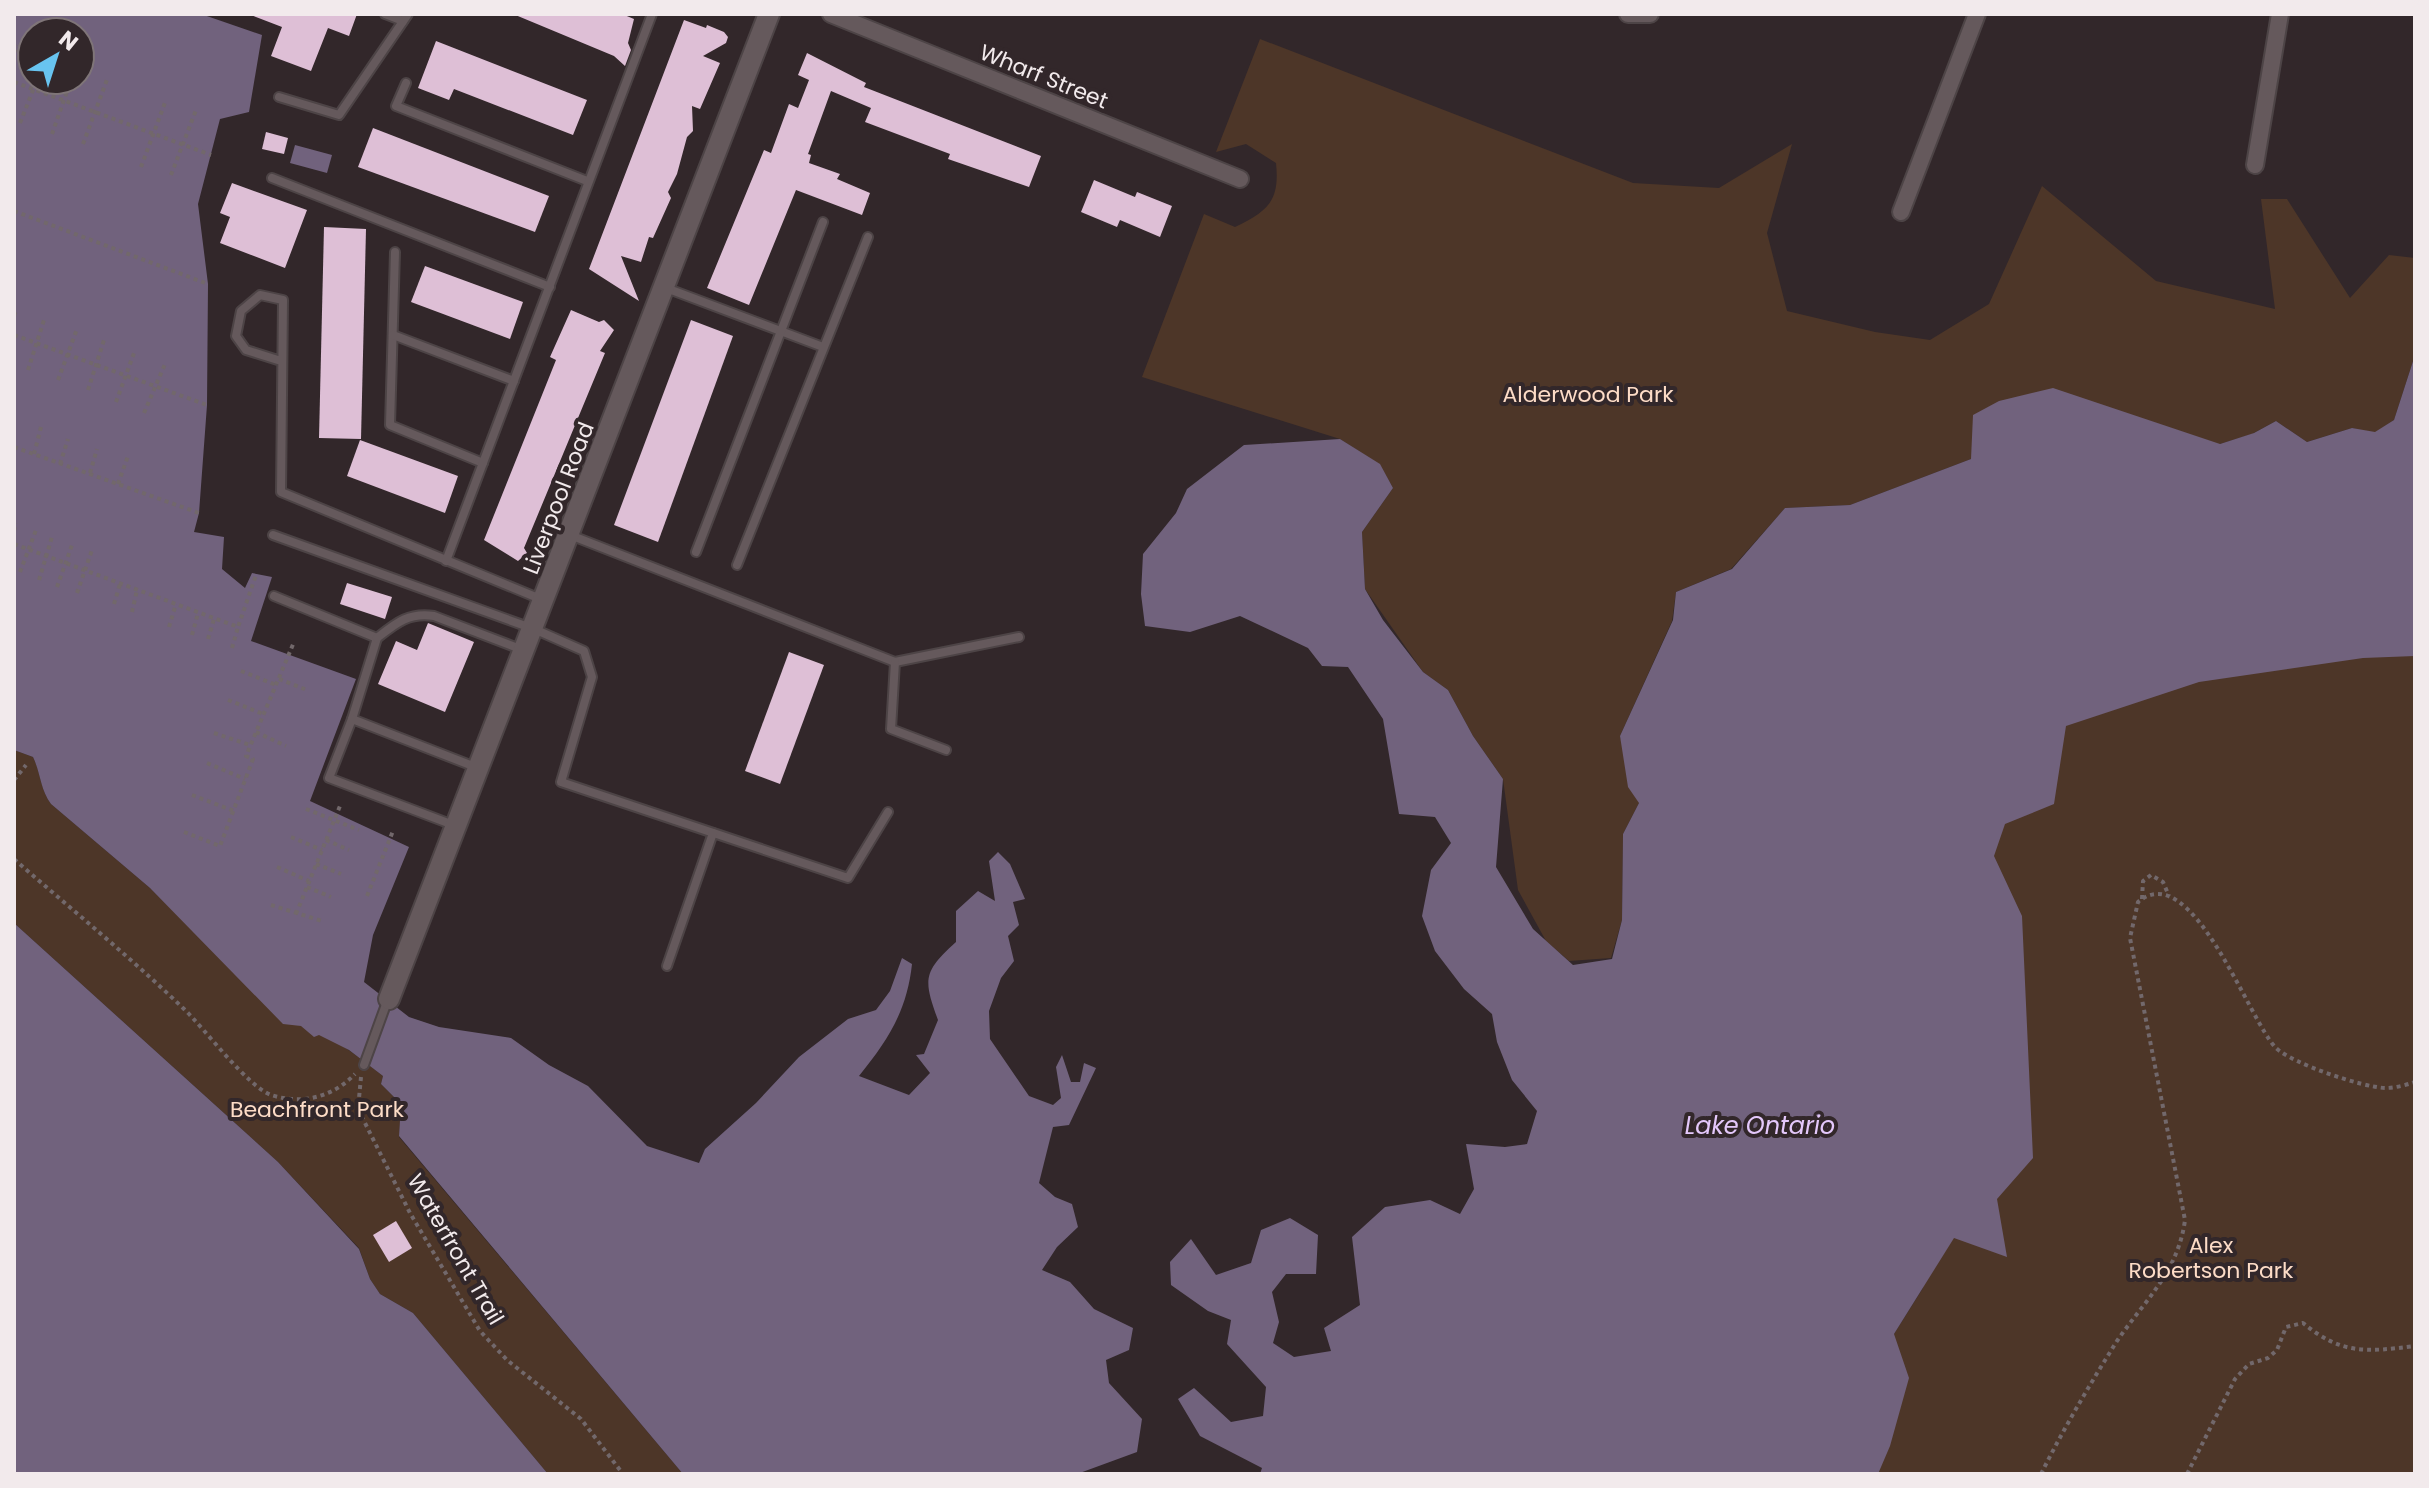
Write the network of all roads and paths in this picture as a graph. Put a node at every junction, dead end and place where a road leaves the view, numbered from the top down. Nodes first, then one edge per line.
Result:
1 (385, 14) edge
2 (652, 14) edge
3 (769, 14) edge
4 (831, 14) edge
5 (1628, 14) edge
6 (1650, 14) edge
7 (1977, 14) edge
8 (2280, 14) edge
9 (406, 17) edge
10 (108, 77) dead end
11 (406, 83) dead end
12 (31, 96) edge
13 (53, 96) edge
14 (65, 96) edge
15 (279, 97) dead end
16 (64, 100) junction
17 (166, 100) dead end
18 (196, 110) dead end
19 (96, 112) junction
20 (20, 123) dead end
21 (52, 134) dead end
22 (154, 134) junction
23 (83, 144) dead end
24 (183, 145) junction
25 (211, 155) dead end
26 (2255, 165) dead end
27 (141, 167) dead end
28 (171, 175) dead end
29 (272, 178) dead end
30 (1240, 179) dead end
31 (587, 181) junction
32 (14, 211) edge
33 (1901, 212) dead end
34 (823, 222) dead end
35 (868, 237) dead end
36 (395, 252) dead end
37 (208, 284) dead end
38 (550, 287) junction
39 (665, 287) junction
40 (44, 320) dead end
41 (77, 329) dead end
42 (780, 330) junction
43 (14, 335) edge
44 (393, 335) junction
45 (104, 340) dead end
46 (37, 343) junction
47 (823, 347) junction
48 (134, 353) dead end
49 (67, 354) junction
50 (281, 361) junction
51 (165, 364) dead end
52 (97, 365) junction
53 (28, 370) dead end
54 (126, 376) junction
55 (58, 380) dead end
56 (514, 381) junction
57 (156, 387) junction
58 (88, 390) dead end
59 (116, 402) dead end
60 (207, 405) dead end
61 (144, 413) dead end
62 (41, 427) dead end
63 (68, 439) dead end
64 (14, 447) edge
65 (97, 449) dead end
66 (34, 454) junction
67 (128, 456) dead end
68 (483, 463) junction
69 (60, 464) junction
70 (89, 474) junction
71 (118, 484) junction
72 (199, 513) dead end
73 (16, 523) dead end
74 (36, 530) dead end
75 (14, 531) edge
76 (273, 535) dead end
77 (569, 535) junction
78 (52, 537) dead end
79 (14, 544) edge
80 (72, 545) dead end
81 (29, 549) junction
82 (92, 550) dead end
83 (696, 552) dead end
84 (46, 556) junction
85 (446, 561) junction
86 (66, 563) junction
87 (737, 565) dead end
88 (85, 571) junction
89 (20, 572) dead end
90 (256, 575) dead end
91 (39, 580) dead end
92 (120, 584) junction
93 (57, 587) dead end
94 (137, 590) junction
95 (77, 593) dead end
96 (274, 596) dead end
97 (544, 600) junction
98 (114, 604) dead end
99 (176, 604) junction
100 (132, 612) dead end
101 (198, 613) junction
102 (214, 619) junction
103 (169, 627) dead end
104 (238, 627) junction
105 (534, 629) junction
106 (192, 635) dead end
107 (1019, 637) dead end
108 (377, 638) junction
109 (208, 639) dead end
110 (294, 642) dead end
111 (232, 648) dead end
112 (525, 651) junction
113 (895, 662) junction
114 (241, 671) dead end
115 (279, 679) junction
116 (276, 685) junction
117 (307, 690) dead end
118 (228, 700) dead end
119 (264, 714) junction
120 (352, 719) junction
121 (256, 732) junction
122 (214, 733) dead end
123 (251, 745) junction
124 (286, 746) dead end
125 (946, 750) dead end
126 (207, 763) dead end
127 (26, 765) dead end
128 (479, 768) junction
129 (245, 779) junction
130 (14, 780) edge
131 (192, 795) dead end
132 (340, 806) dead end
133 (306, 809) dead end
134 (234, 811) junction
135 (888, 812) dead end
136 (334, 820) junction
137 (456, 826) junction
138 (359, 830) dead end
139 (393, 831) dead end
140 (184, 832) dead end
141 (713, 833) junction
142 (291, 837) dead end
143 (326, 840) junction
144 (322, 850) junction
145 (349, 850) dead end
146 (14, 859) edge
147 (316, 864) junction
148 (277, 867) dead end
149 (341, 874) dead end
150 (308, 884) junction
151 (367, 896) dead end
152 (2169, 896) junction
153 (331, 897) dead end
154 (2142, 899) junction
155 (271, 905) dead end
156 (296, 914) junction
157 (322, 921) dead end
158 (667, 966) dead end
159 (389, 999) joint
160 (364, 1065) junction
161 (2415, 1082) edge
162 (2415, 1346) edge
163 (623, 1474) edge
164 (2041, 1474) edge
165 (2187, 1474) edge

1 - 9 lane
2 - 31 lane
3 - 39 street, Liverpool Road
4 - 30 street, Wharf Street
5 - 6 street
7 - 33 street
8 - 26 street
9 - 15 lane
10 - 19 path
11 - 31 lane
12 - 20 path
13 - 16 path
14 - 16 path
16 - 19 path
16 - 21 path
17 - 22 path
18 - 24 path
19 - 22 path
19 - 23 path
22 - 24 path
22 - 27 path
24 - 25 path
24 - 28 path
29 - 38 lane
31 - 38 lane
32 - 37 path
34 - 42 lane
35 - 47 lane
36 - 44 lane
38 - 56 lane
39 - 42 lane
39 - 77 street, Liverpool Road
40 - 46 path
41 - 49 path
42 - 47 lane
42 - 83 lane
43 - 46 path
44 - 56 lane
44 - 68 lane
45 - 52 path
46 - 49 path
46 - 53 path
47 - 87 lane
48 - 54 path
49 - 52 path
49 - 55 path
50 - 50 lane
50 - 85 lane
51 - 57 path
52 - 54 path
52 - 58 path
54 - 57 path
54 - 59 path
56 - 68 lane
57 - 60 path
57 - 61 path
62 - 66 path
63 - 69 path
64 - 66 path
65 - 70 path
66 - 69 path
67 - 71 path
68 - 85 lane
69 - 70 path
70 - 71 path
71 - 72 path
73 - 75 path
74 - 81 path
76 - 105 lane
77 - 97 street, Liverpool Road
77 - 113 lane
78 - 84 path
79 - 81 path
80 - 86 path
81 - 84 path
81 - 89 path
82 - 88 path
84 - 86 path
84 - 91 path
85 - 97 lane
86 - 88 path
86 - 93 path
88 - 92 path
88 - 95 path
90 - 104 path
92 - 94 path
92 - 98 path
94 - 99 path
94 - 100 path
96 - 108 lane
97 - 105 street, Liverpool Road
99 - 101 path
99 - 103 path
101 - 102 path
101 - 106 path
102 - 104 path
102 - 109 path
104 - 111 path
105 - 112 street, Liverpool Road
105 - 141 lane
107 - 113 lane
108 - 112 lane
108 - 120 lane
110 - 115 path
112 - 128 street, Liverpool Road
113 - 125 lane
114 - 116 path
115 - 116 path
115 - 117 path
116 - 119 path
118 - 119 path
119 - 121 path
120 - 128 lane
120 - 137 lane
121 - 123 path
121 - 124 path
122 - 123 path
123 - 129 path
126 - 129 path
127 - 130 path
128 - 137 street, Liverpool Road
129 - 134 path
131 - 134 path
132 - 136 path
133 - 136 path
134 - 140 path
135 - 141 lane
136 - 138 path
136 - 143 path
137 - 159 street, Liverpool Road
139 - 151 path
141 - 158 lane
142 - 144 path
143 - 144 path
143 - 145 path
144 - 147 path
146 - 160 path
147 - 149 path
147 - 150 path
148 - 150 path
150 - 153 path
150 - 156 path
152 - 154 path
152 - 154 path
152 - 161 path
154 - 164 path
155 - 156 path
156 - 157 path
159 - 160 lane
160 - 163 path, Waterfront Trail
162 - 165 path

